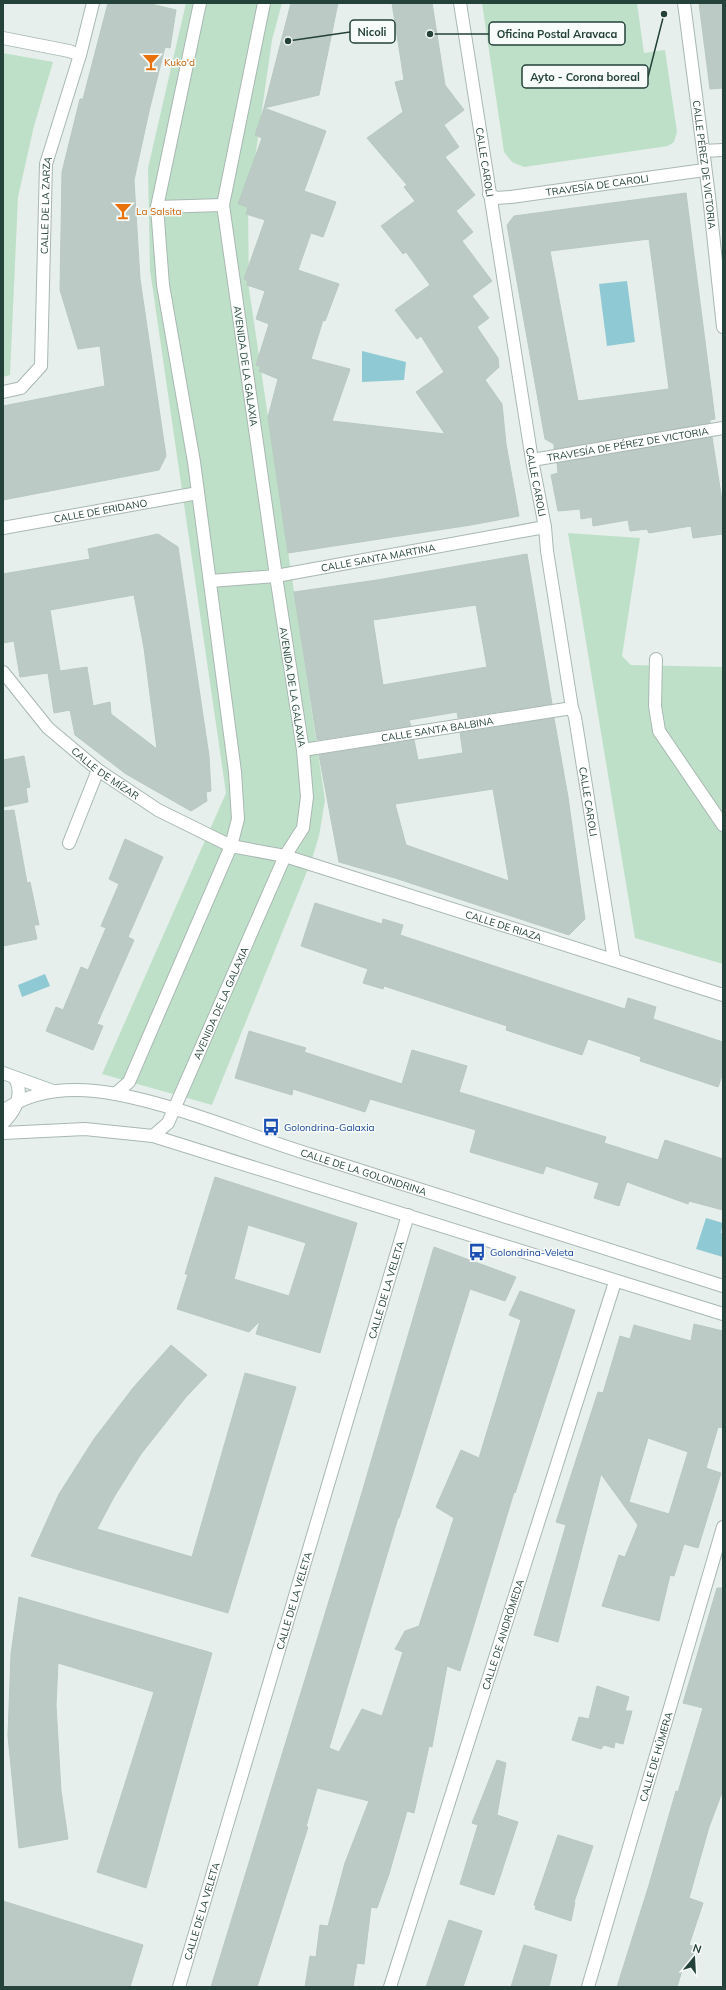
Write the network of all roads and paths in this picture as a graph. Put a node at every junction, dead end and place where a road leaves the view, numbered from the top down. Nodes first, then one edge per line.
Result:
1 (93, 3) edge
2 (200, 3) edge
3 (264, 3) edge
4 (460, 3) edge
5 (684, 3) edge
6 (3, 38) edge
7 (80, 55) junction
8 (723, 150) edge
9 (703, 151) junction
10 (704, 170) junction
11 (489, 194) junction
12 (224, 205) junction
13 (157, 207) junction
14 (723, 327) edge
15 (3, 392) edge
16 (723, 428) edge
17 (532, 460) junction
18 (198, 492) junction
19 (545, 527) junction
20 (3, 528) edge
21 (276, 576) junction
22 (210, 581) junction
23 (656, 659) dead end
24 (3, 672) edge
25 (572, 708) junction
26 (303, 750) junction
27 (98, 770) junction
28 (723, 825) edge
29 (69, 843) dead end
30 (231, 846) junction
31 (285, 856) junction
32 (614, 960) junction
33 (723, 995) edge
34 (3, 1073) edge
35 (15, 1078) junction
36 (53, 1091) junction
37 (115, 1094) junction
38 (18, 1102) junction
39 (174, 1109) junction
40 (3, 1111) edge
41 (3, 1123) edge
42 (3, 1133) edge
43 (153, 1136) junction
44 (408, 1215) junction
45 (615, 1282) junction
46 (723, 1286) edge
47 (723, 1314) edge
48 (723, 1527) edge
49 (179, 1987) edge
50 (390, 1987) edge
51 (588, 1987) edge

1 - 7 street, CALLE DE LA ZARZA
2 - 13 street
3 - 12 street, AVENIDA DE LA GALAXIA
4 - 11 street, CALLE CAROLI
5 - 9 street, CALLE PÉREZ DE VICTORIA
6 - 7 street
7 - 15 street, CALLE DE LA ZARZA
8 - 9 street
9 - 10 street, CALLE PÉREZ DE VICTORIA
10 - 11 street, TRAVESÍA DE CAROLI
10 - 14 street, CALLE PÉREZ DE VICTORIA
11 - 17 street, CALLE CAROLI
12 - 13 street
12 - 21 street, AVENIDA DE LA GALAXIA
13 - 18 street
16 - 17 street, TRAVESÍA DE PÉREZ DE VICTORIA
17 - 19 street, CALLE CAROLI
18 - 20 street, CALLE DE ERIDANO
18 - 22 street
19 - 21 street, CALLE SANTA MARTINA
19 - 25 street, CALLE CAROLI
21 - 22 street, CALLE SANTA MARTINA
21 - 26 street, AVENIDA DE LA GALAXIA
22 - 30 street
23 - 28 street
24 - 27 street, CALLE DE MÍZAR
25 - 26 street, CALLE SANTA BALBINA
25 - 32 street, CALLE CAROLI
26 - 31 street, AVENIDA DE LA GALAXIA
27 - 29 street
27 - 30 street, CALLE DE MÍZAR
30 - 31 street, CALLE DE MÍZAR
30 - 37 street
31 - 32 street, CALLE DE RIAZA
31 - 39 street, AVENIDA DE LA GALAXIA
32 - 33 street, CALLE DE RIAZA
34 - 35 street
35 - 36 street
35 - 38 street
36 - 37 street, CALLE DE LA GOLONDRINA
36 - 38 street, CALLE DE LA GOLONDRINA
37 - 39 street, CALLE DE LA GOLONDRINA
38 - 40 street, CALLE DE LA GOLONDRINA
38 - 41 street
39 - 43 street, AVENIDA DE LA GALAXIA
39 - 46 street, CALLE DE LA GOLONDRINA
42 - 43 street
43 - 44 street
44 - 45 street
44 - 49 street, CALLE DE LA VELETA
45 - 47 street
45 - 50 street, CALLE DE ANDRÓMEDA
48 - 51 street, CALLE DE HÚMERA

